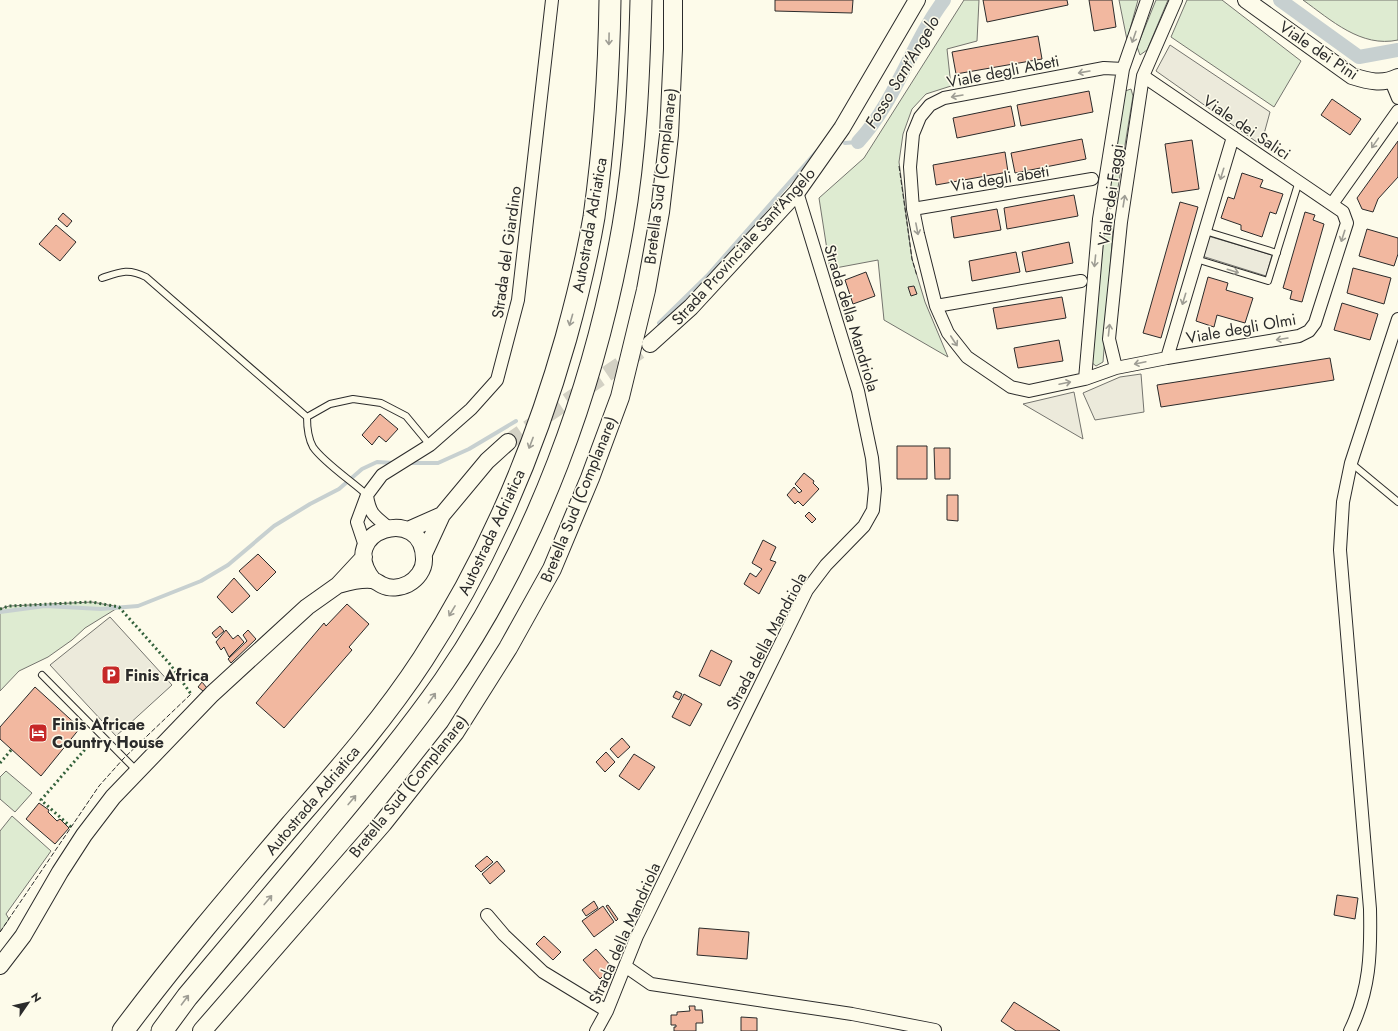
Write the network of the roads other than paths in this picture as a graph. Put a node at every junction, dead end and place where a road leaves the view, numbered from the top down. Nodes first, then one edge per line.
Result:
1 (552, 0) edge
2 (610, 0) edge
3 (641, 0) edge
4 (673, 0) edge
5 (916, 0) edge
6 (1147, 0) edge
7 (1176, 0) edge
8 (1246, 0) edge
9 (1123, 69) junction
10 (1143, 76) junction
11 (1394, 79) edge
12 (1398, 98) edge
13 (1398, 111) edge
14 (1233, 137) junction
15 (1092, 179) dead end
16 (1299, 181) junction
17 (796, 192) junction
18 (1332, 204) junction
19 (913, 209) junction
20 (1205, 232) junction
21 (1277, 253) junction
22 (1196, 259) junction
23 (102, 278) dead end
24 (1081, 280) dead end
25 (936, 306) junction
26 (1398, 319) edge
27 (650, 344) tunnel mouth
28 (1167, 358) junction
29 (1116, 368) junction
30 (1085, 379) junction
31 (307, 417) junction
32 (508, 442) tunnel mouth
33 (430, 445) junction
34 (1351, 463) junction
35 (367, 494) junction
36 (1398, 502) edge
37 (442, 515) junction
38 (388, 528) junction
39 (408, 530) junction
40 (364, 551) junction
41 (424, 554) junction
42 (373, 580) junction
43 (338, 585) junction
44 (42, 675) dead end
45 (136, 771) junction
46 (487, 915) dead end
47 (0, 966) edge
48 (625, 966) junction
49 (607, 1011) junction
50 (935, 1030) dead end
51 (123, 1031) edge
52 (162, 1031) edge
53 (202, 1031) edge
54 (596, 1031) edge
55 (1350, 1031) edge

1 - 33 street, Strada del Giardino
2 -> 51 highway, Autostrada Adriatica
52 -> 3 highway, Autostrada Adriatica
4 - 53 main road, Bretella Sud (Complanare)
5 - 17 main road, Strada Provinciale Sant'Angelo
6 -> 9 street, Viale dei Faggi
7 - 10 street, Viale dei Faggi
8 - 11 main road, Viale dei Pini
9 - 10 street
9 -> 19 street, Viale degli Abeti
9 -> 30 street, Viale dei Faggi
10 - 14 street, Viale dei Salici
29 -> 10 street, Viale dei Faggi
11 - 12 street
13 -> 18 street
14 - 16 street, Viale dei Salici
14 -> 20 street
15 - 19 street, Via degli abeti
16 - 18 street, Viale dei Salici
16 - 21 lane
17 - 27 main road, Strada Provinciale Sant'Angelo
17 - 48 street, Strada della Mandriola
18 -> 28 street, Viale degli Olmi
19 -> 25 street, Viale degli Abeti
20 - 21 lane
20 - 22 street
22 -> 21 lane
22 -> 28 street
23 - 31 lane
24 - 25 street
25 -> 30 street
26 - 34 street
28 -> 29 street, Viale degli Olmi
29 - 30 street
31 - 33 lane
31 - 35 lane
32 - 37 main road
33 - 35 street, Strada del Giardino
34 - 36 lane
34 - 55 street
35 - 38 street
35 - 40 street, Strada del Giardino
37 - 39 main road
37 - 41 main road
38 - 39 main road
38 - 40 main road
39 - 41 main road
40 - 42 main road
40 - 43 main road
41 - 42 main road
42 - 43 main road
43 - 45 main road
44 - 45 lane
45 - 47 main road
46 - 49 street
48 - 49 street, Strada della Mandriola
48 - 50 street
49 - 54 street, Strada della Mandriola

